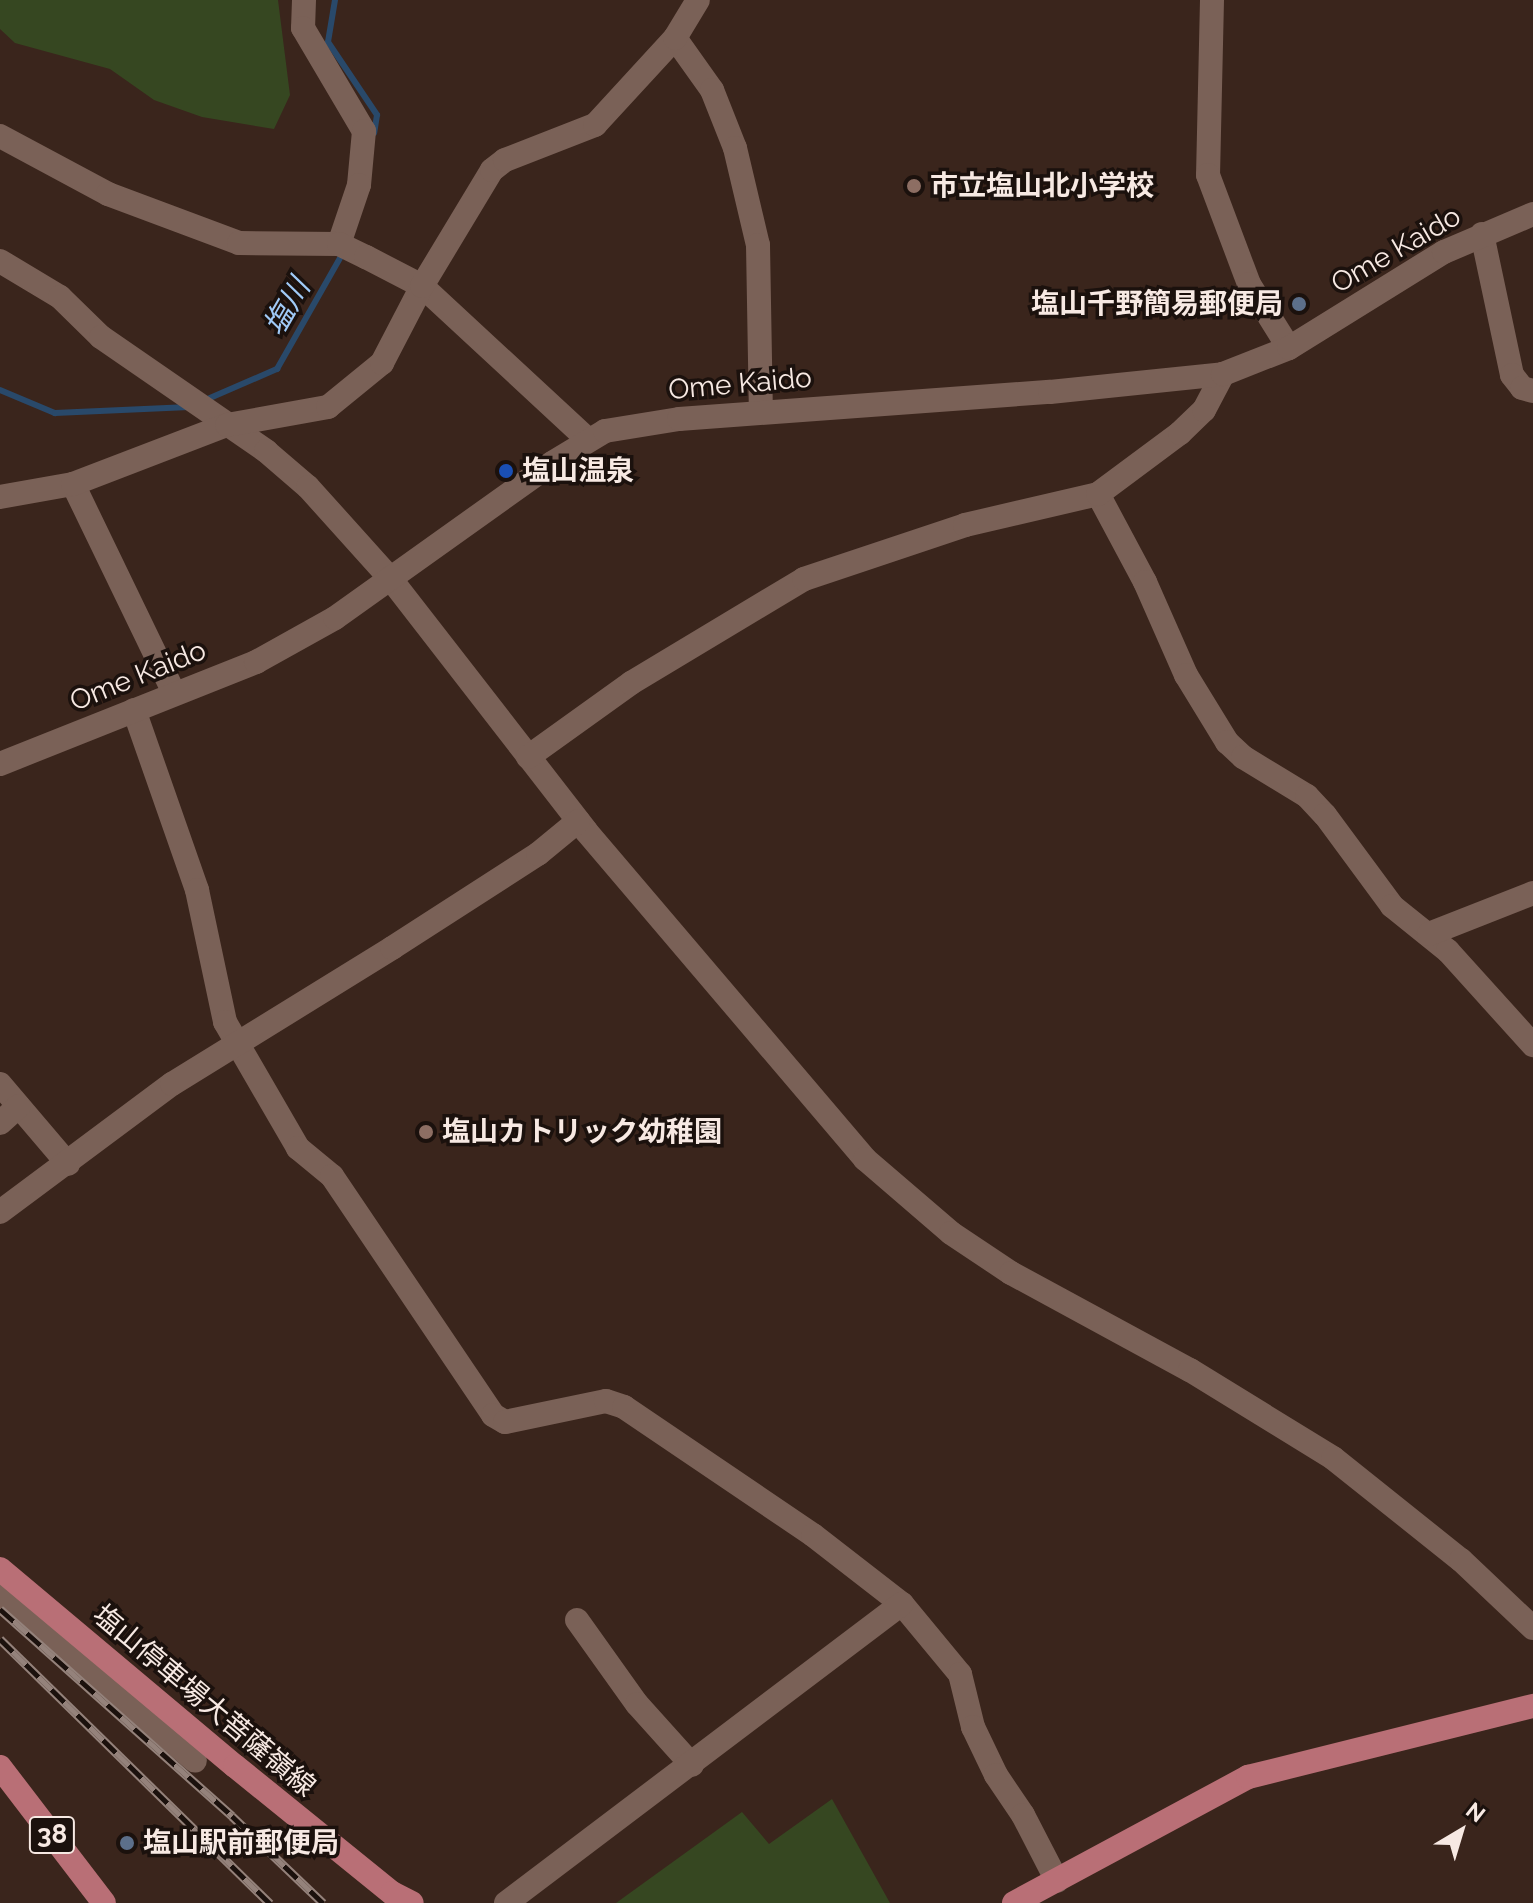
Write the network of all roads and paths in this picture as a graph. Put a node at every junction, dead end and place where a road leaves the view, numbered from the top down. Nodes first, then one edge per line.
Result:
1 (304, 0) edge
2 (698, 0) edge
3 (1212, 0) edge
4 (675, 38) junction
5 (0, 136) edge
6 (1533, 214) edge
7 (1482, 234) junction
8 (340, 245) junction
9 (0, 261) edge
10 (422, 286) junction
11 (1289, 348) junction
12 (1223, 374) junction
13 (1533, 391) edge
14 (761, 412) junction
15 (226, 424) junction
16 (587, 439) junction
17 (73, 484) junction
18 (1098, 494) junction
19 (0, 497) edge
20 (390, 578) junction
21 (174, 693) junction
22 (134, 710) junction
23 (528, 757) junction
24 (0, 764) edge
25 (578, 821) junction
26 (1533, 893) edge
27 (1429, 934) junction
28 (1533, 1045) edge
29 (238, 1046) junction
30 (0, 1084) edge
31 (19, 1106) junction
32 (0, 1123) edge
33 (68, 1164) junction
34 (0, 1212) edge
35 (0, 1569) edge
36 (0, 1593) edge
37 (902, 1604) junction
38 (577, 1620) dead end
39 (1533, 1628) edge
40 (1533, 1706) edge
41 (195, 1761) dead end
42 (692, 1765) junction
43 (0, 1767) edge
44 (1057, 1881) junction
45 (104, 1903) edge
46 (412, 1903) edge
47 (506, 1903) edge
48 (1014, 1903) edge

1 - 8 street
2 - 4 street
3 - 11 street
4 - 10 street
4 - 14 street
5 - 8 street
6 - 7 street, Ome Kaido
7 - 11 street, Ome Kaido
7 - 13 street
8 - 10 street
9 - 15 street
10 - 15 street
10 - 16 street
11 - 12 street, Ome Kaido
12 - 14 street, Ome Kaido
12 - 18 street
14 - 16 street, Ome Kaido
15 - 17 street
15 - 20 street
16 - 20 street, Ome Kaido
17 - 19 street
17 - 21 street
18 - 23 street
18 - 27 street
20 - 21 street, Ome Kaido
20 - 23 street
21 - 22 street, Ome Kaido
22 - 24 street, Ome Kaido
22 - 29 street
23 - 25 street
25 - 29 street
25 - 39 street
26 - 27 street
27 - 28 street
29 - 33 street
29 - 37 street
30 - 31 street
31 - 32 street
31 - 33 street
33 - 34 street
35 - 46 main road, 塩山停車場大菩薩嶺線
36 - 41 street
37 - 42 street
37 - 44 street
38 - 42 street
40 - 44 main road
42 - 47 street
43 - 45 main road, 38
44 - 48 main road

